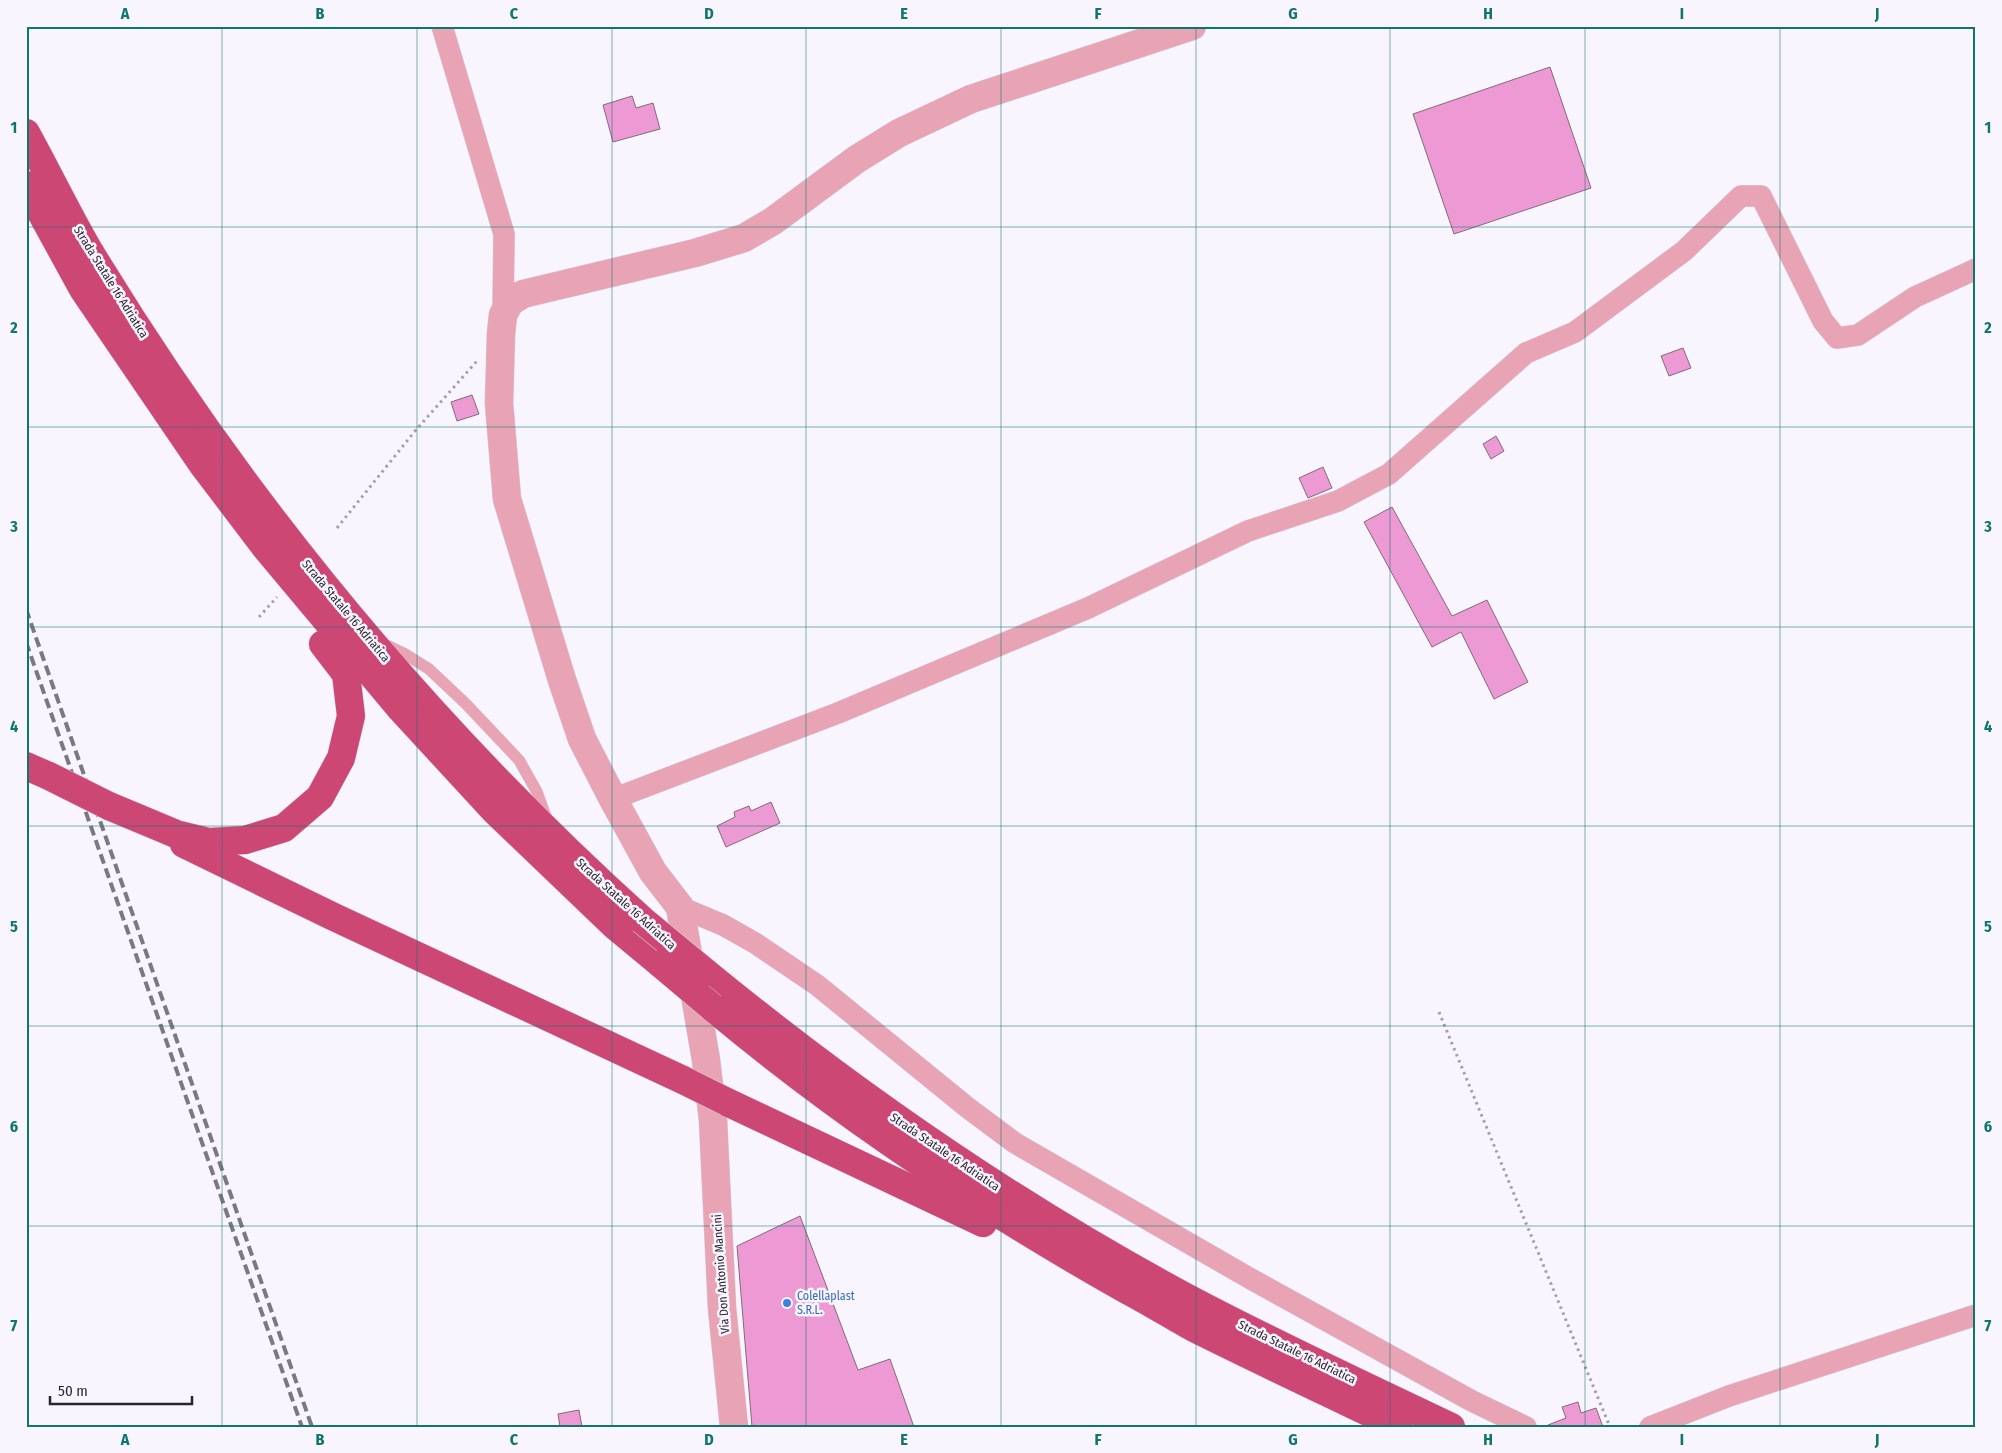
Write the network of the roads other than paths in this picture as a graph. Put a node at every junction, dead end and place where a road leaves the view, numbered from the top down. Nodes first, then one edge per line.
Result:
1 (442, 26) edge
2 (1192, 26) edge
3 (26, 133) edge
4 (26, 185) edge
5 (1976, 269) edge
6 (502, 324) junction
7 (140, 372) junction
8 (38, 771) edge
9 (613, 799) junction
10 (109, 806) junction
11 (680, 908) junction
12 (720, 1111) junction
13 (1104, 1277) junction
14 (1976, 1315) edge
15 (734, 1427) edge
16 (1399, 1427) edge
17 (1451, 1427) edge
18 (1526, 1427) edge
19 (1650, 1427) edge

1 - 6 street
2 - 6 street
3 - 17 highway, Strada Statale 16 Adriatica, bridge
4 - 7 highway, Strada Statale 16 Adriatica
5 - 9 street
6 - 9 street
7 - 10 highway
7 - 13 highway, Strada Statale 16 Adriatica, bridge
8 - 10 highway, bridge
9 - 11 street
10 - 12 highway, bridge
11 - 12 street, Via Don Antonio Mancini
11 - 18 street
12 - 13 highway
12 - 15 street, Via Don Antonio Mancini
13 - 16 highway, Strada Statale 16 Adriatica
14 - 19 street

